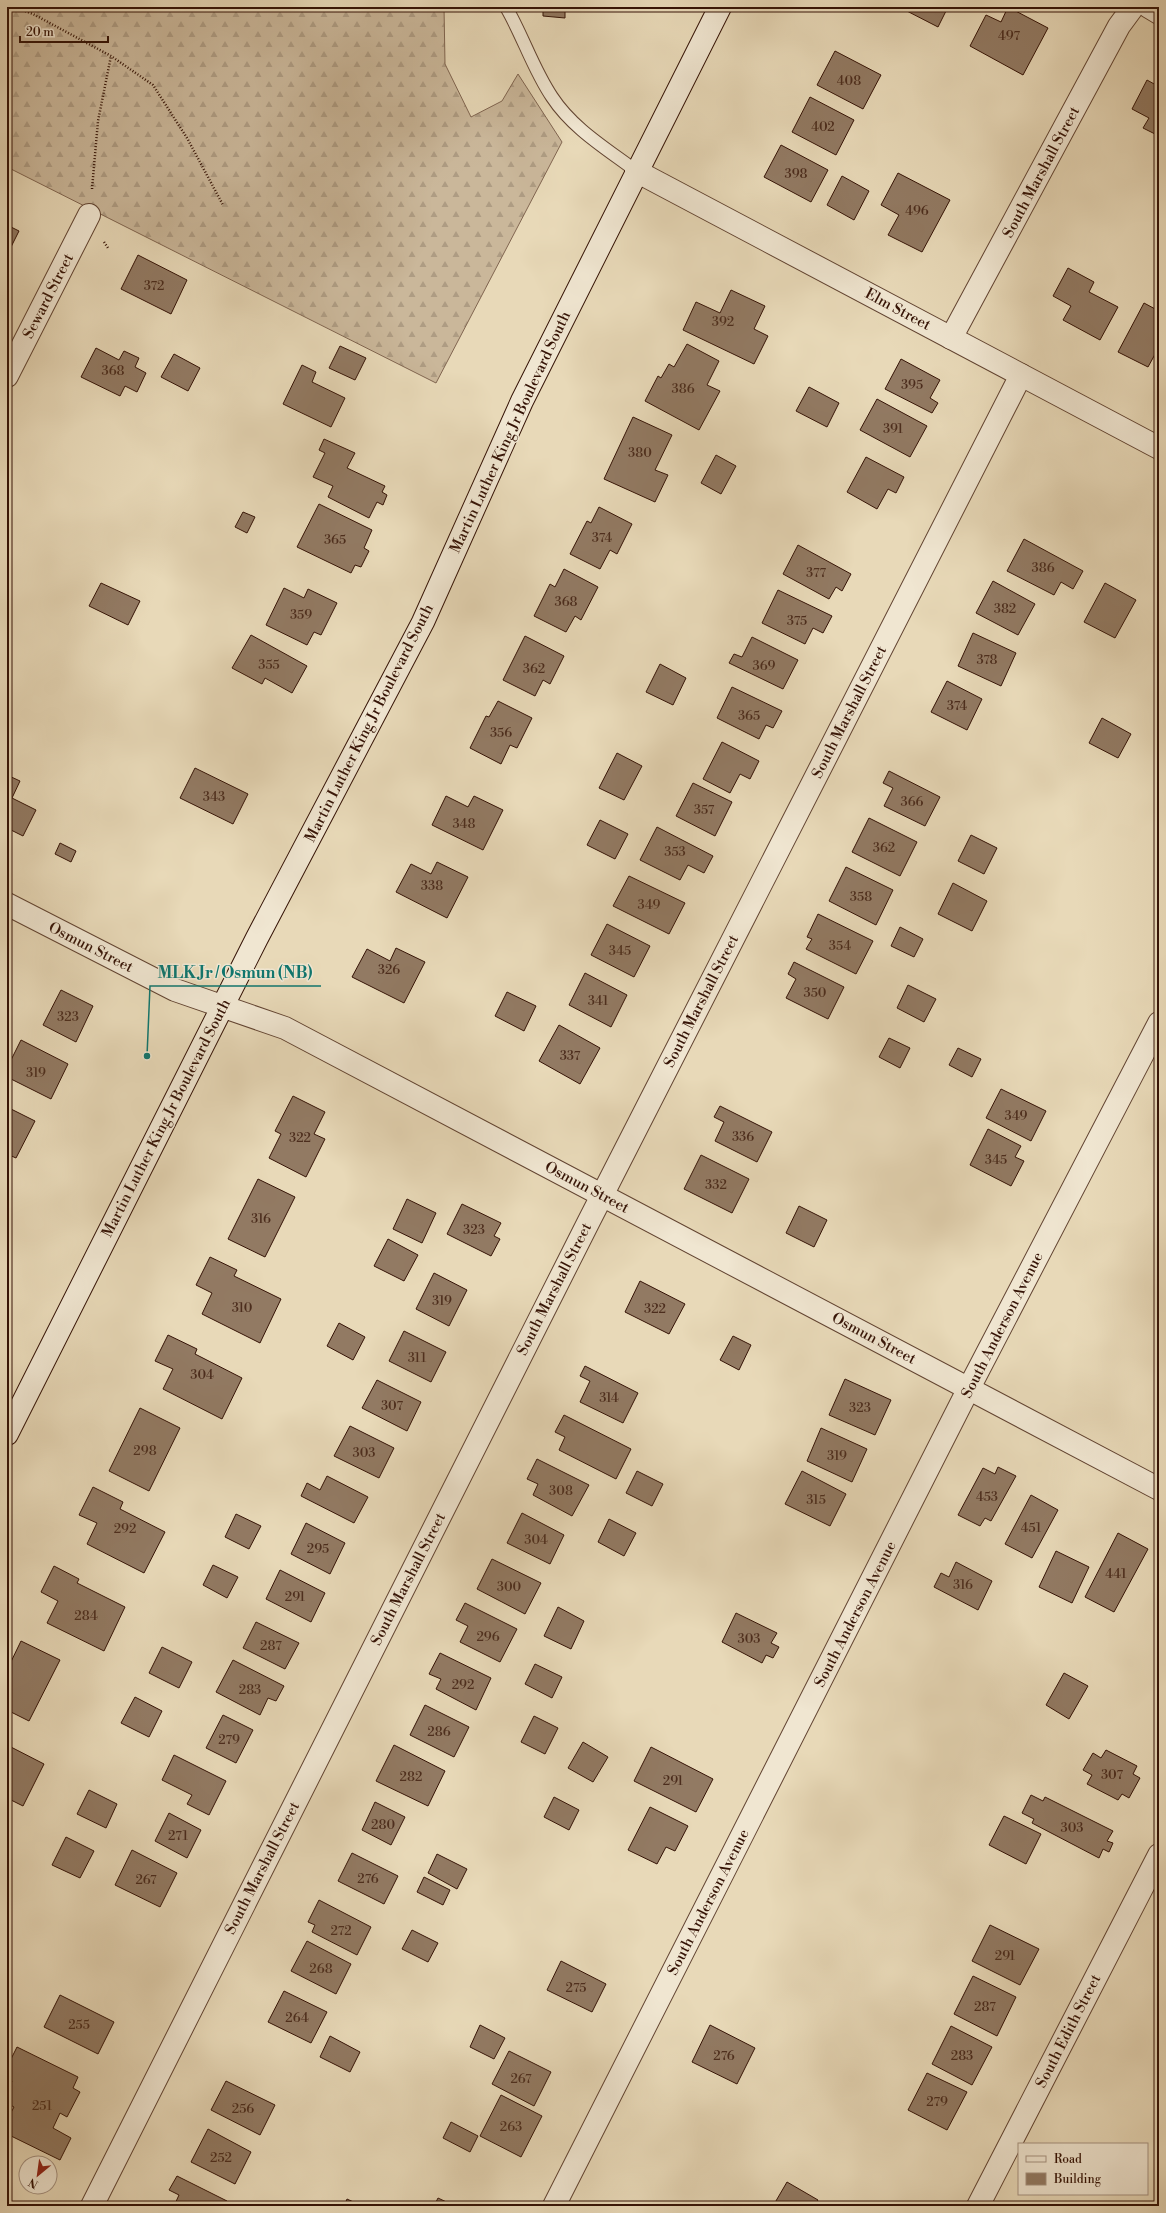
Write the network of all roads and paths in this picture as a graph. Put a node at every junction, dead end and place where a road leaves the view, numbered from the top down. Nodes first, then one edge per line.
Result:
1 (14, 7) edge
2 (506, 7) edge
3 (720, 7) edge
4 (1133, 7) edge
5 (1149, 7) edge
6 (1159, 13) edge
7 (112, 56) junction
8 (636, 171) junction
9 (223, 205) dead end
10 (89, 215) junction
11 (108, 248) dead end
12 (951, 338) junction
13 (1021, 375) junction
14 (7, 376) edge
15 (1159, 448) edge
16 (7, 904) edge
17 (223, 1006) junction
18 (1159, 1023) edge
19 (602, 1195) junction
20 (969, 1388) junction
21 (7, 1434) edge
22 (1159, 1489) edge
23 (1159, 1855) edge
24 (92, 2206) edge
25 (554, 2206) edge
26 (978, 2206) edge

1 - 7 path
2 - 8 lane
3 - 8 street, Martin Luther King Jr Boulevard South
4 - 12 street, South Marshall Street
5 - 6 street
7 - 9 path
7 - 10 path
8 - 12 street, Elm Street
8 - 17 street, Martin Luther King Jr Boulevard South
10 - 11 path
10 - 14 street, Seward Street
12 - 13 street, Elm Street
13 - 15 street, Elm Street
13 - 19 street, South Marshall Street
16 - 17 street, Osmun Street
17 - 19 street, Osmun Street
17 - 21 street, Martin Luther King Jr Boulevard South
18 - 20 street, South Anderson Avenue
19 - 20 street, Osmun Street
19 - 24 street, South Marshall Street
20 - 22 street, Osmun Street
20 - 25 street, South Anderson Avenue
23 - 26 street, South Edith Street

